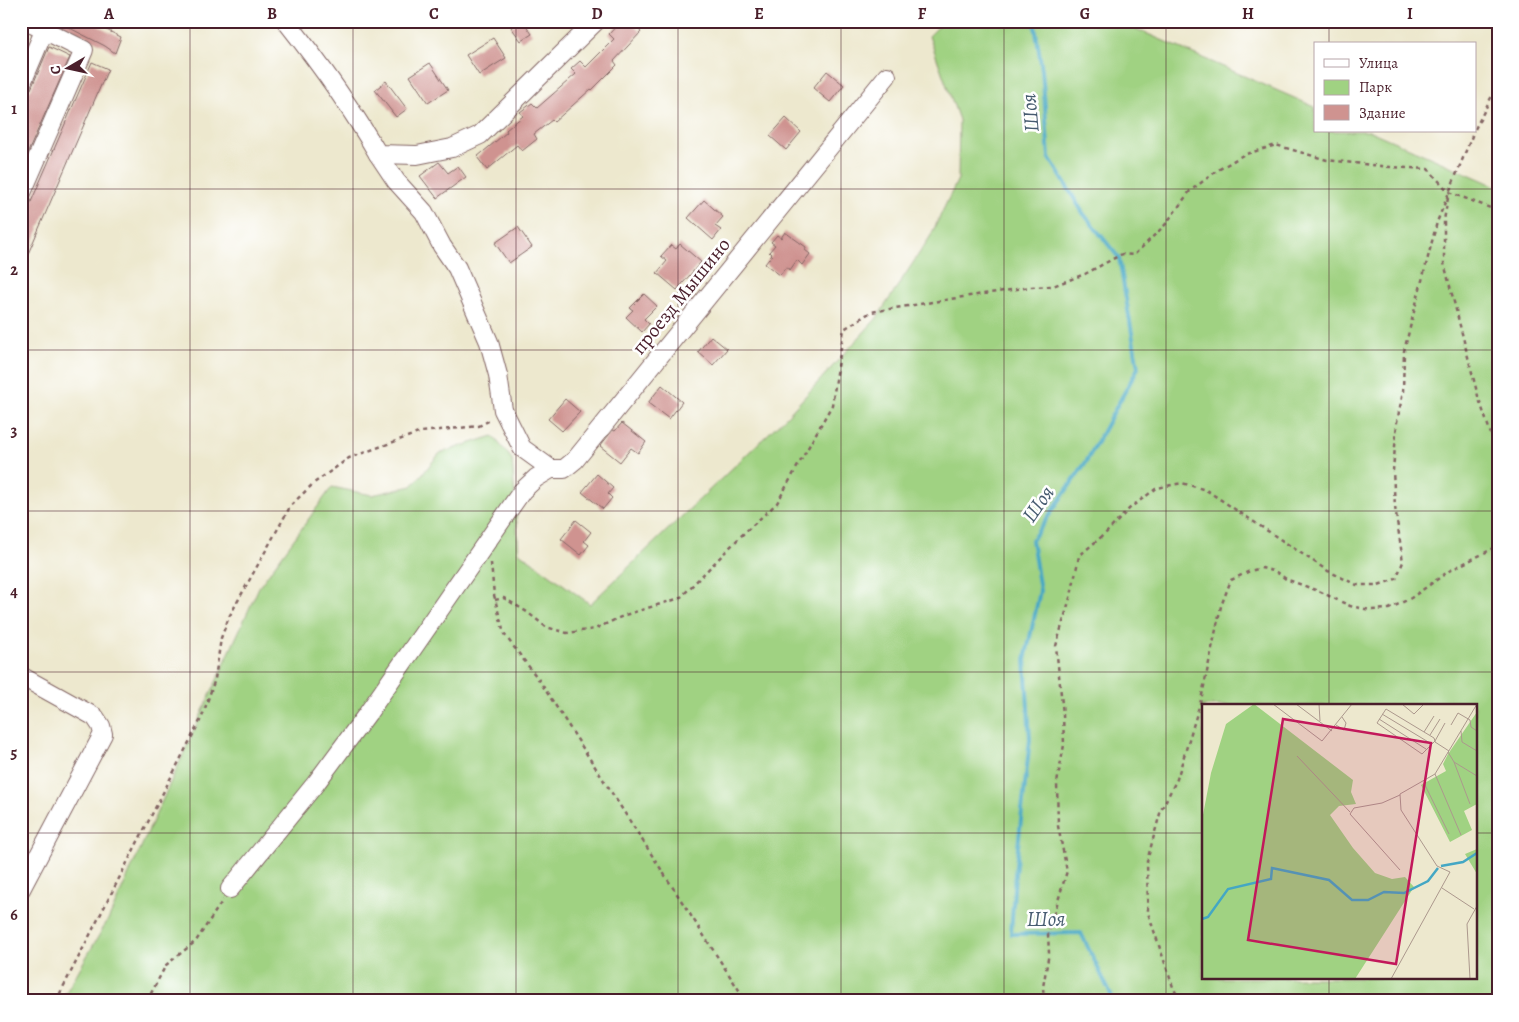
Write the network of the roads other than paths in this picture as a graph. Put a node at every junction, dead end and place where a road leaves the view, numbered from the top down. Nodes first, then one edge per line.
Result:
1 (26, 21) edge
2 (286, 21) edge
3 (596, 21) edge
4 (44, 31) junction
5 (886, 76) dead end
6 (21, 85) edge
7 (378, 154) junction
8 (21, 195) edge
9 (551, 469) junction
10 (23, 682) edge
11 (21, 889) edge
12 (230, 889) road end

1 - 4 street
2 - 7 street
3 - 7 street
4 - 6 street
4 - 8 street
5 - 9 street, проезд Мышино
7 - 9 street
9 - 12 street, проезд Мышино
10 - 11 street

